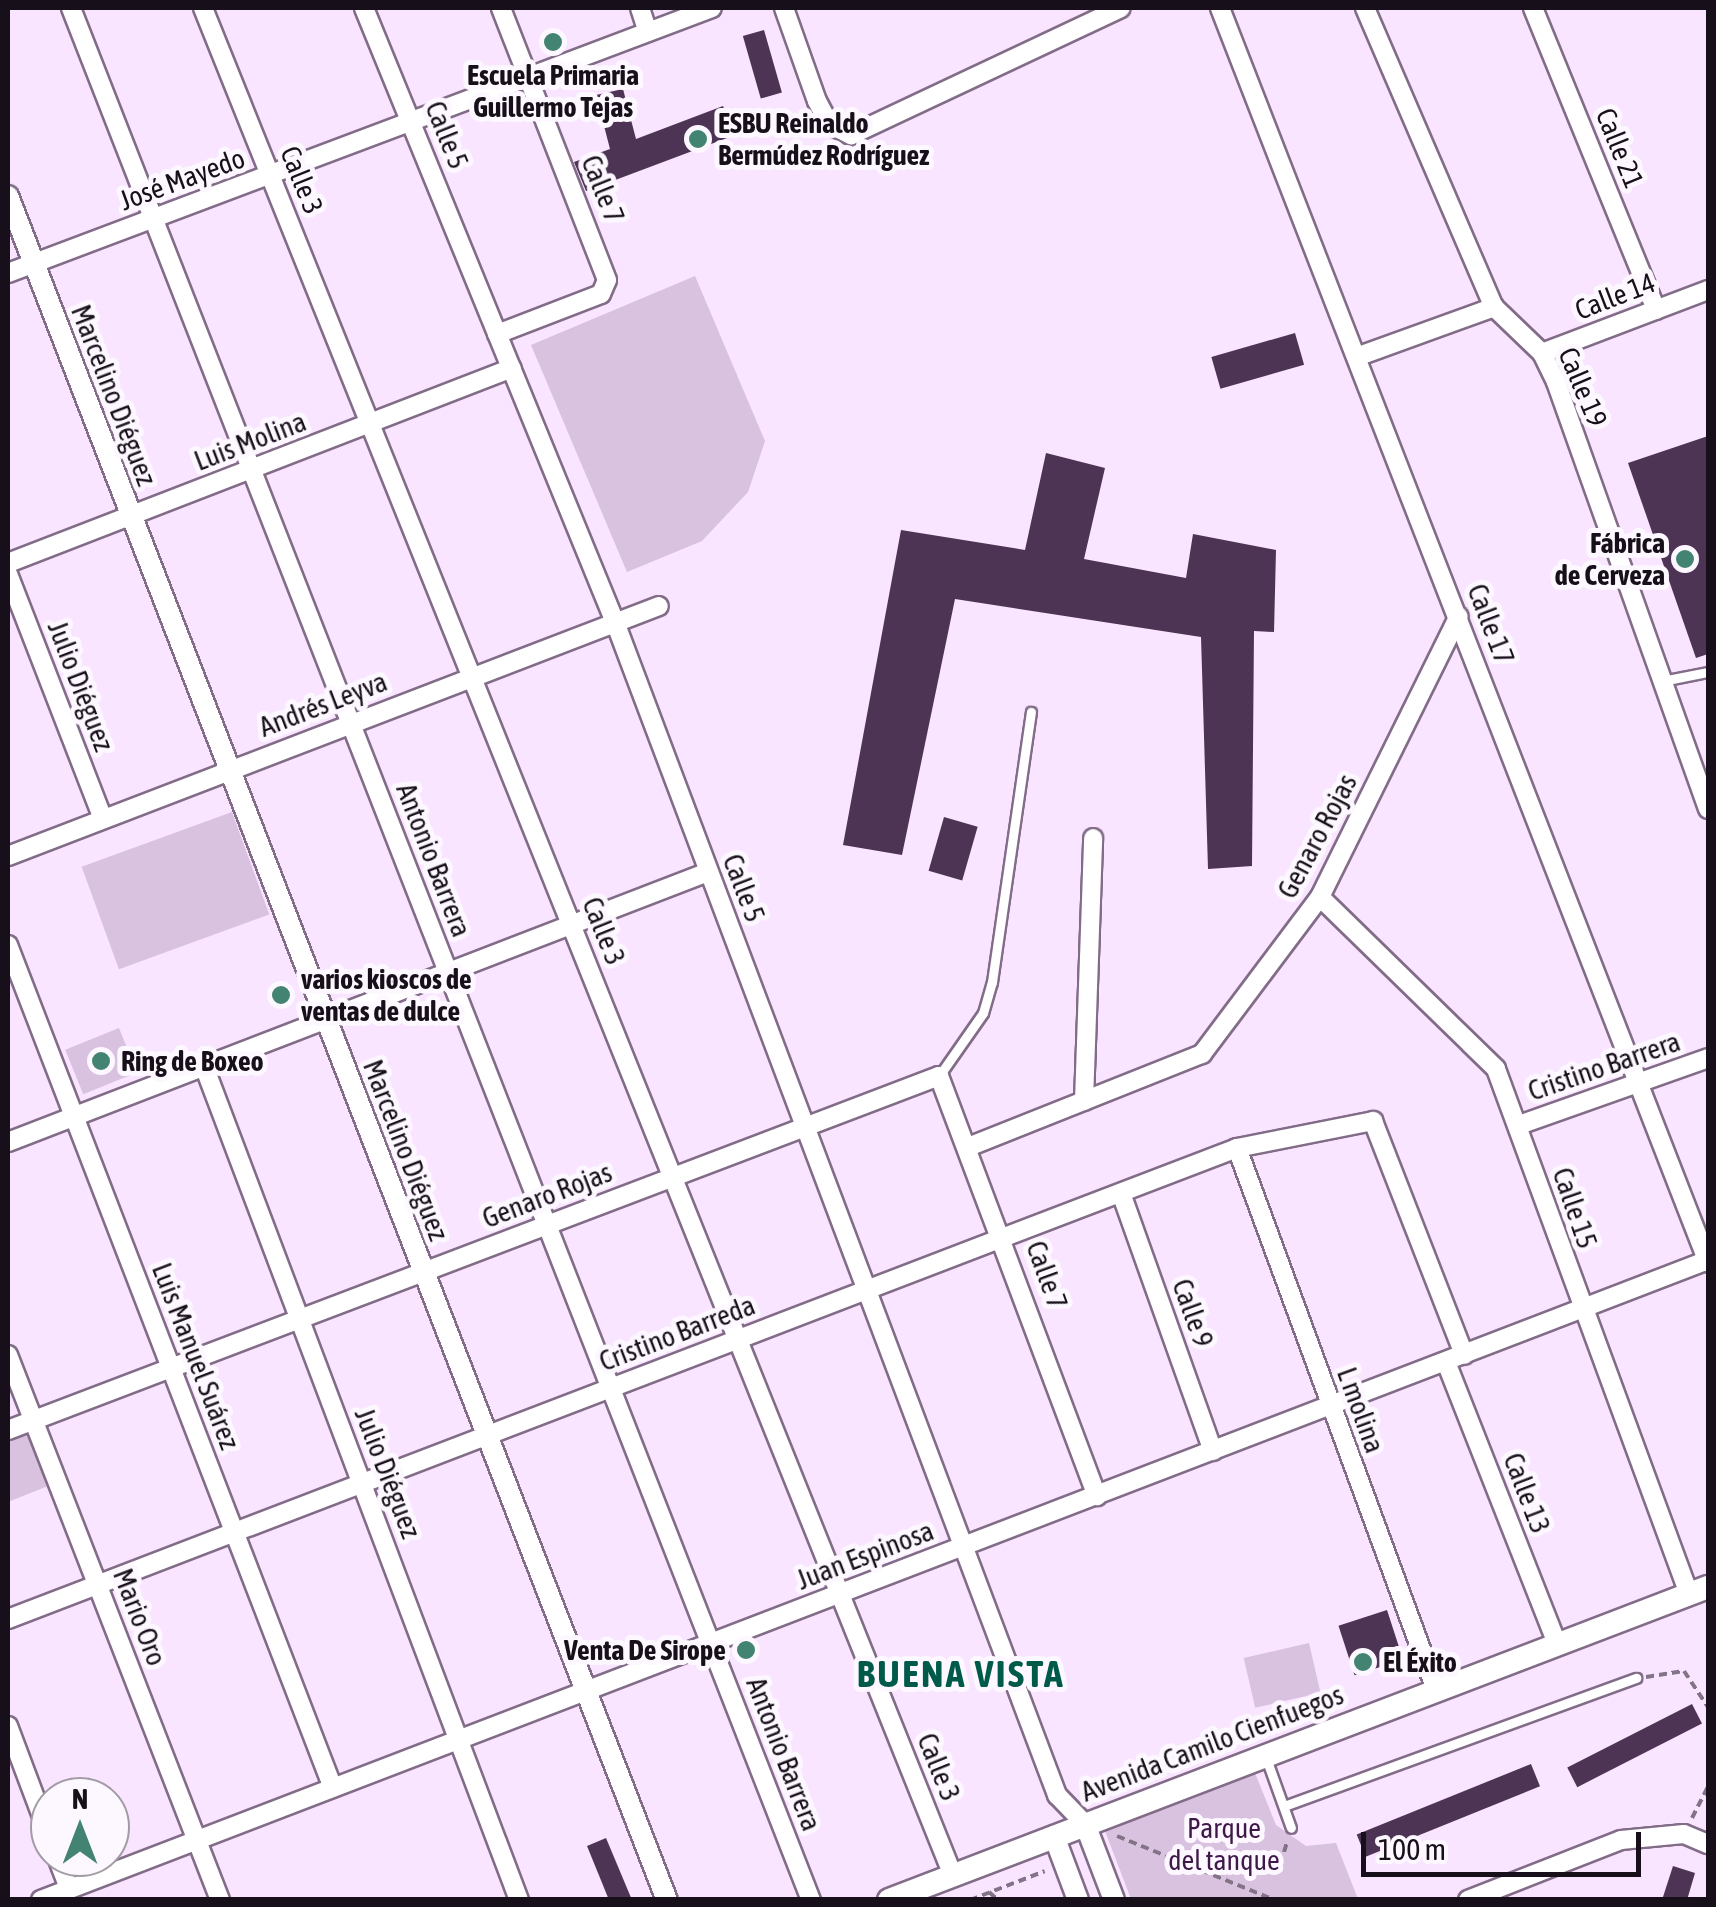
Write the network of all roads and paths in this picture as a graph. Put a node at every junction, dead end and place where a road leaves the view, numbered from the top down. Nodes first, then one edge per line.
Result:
1 (71, 8) edge
2 (203, 8) edge
3 (364, 8) edge
4 (501, 8) edge
5 (640, 8) edge
6 (712, 8) edge
7 (784, 8) edge
8 (1122, 8) edge
9 (1220, 8) edge
10 (1365, 8) edge
11 (1533, 8) edge
12 (648, 32) junction
13 (528, 77) junction
14 (412, 121) junction
15 (271, 176) junction
16 (8, 196) edge
17 (154, 218) junction
18 (34, 263) junction
19 (8, 274) edge
20 (1708, 290) edge
21 (1494, 308) junction
22 (1656, 310) junction
23 (497, 334) junction
24 (1542, 353) junction
25 (1359, 356) junction
26 (512, 368) junction
27 (370, 424) junction
28 (252, 469) junction
29 (131, 516) junction
30 (8, 563) edge
31 (8, 574) edge
32 (660, 606) dead end
33 (1458, 616) junction
34 (615, 622) junction
35 (1708, 672) edge
36 (471, 677) junction
37 (1661, 681) junction
38 (1031, 712) dead end
39 (351, 723) junction
40 (229, 769) junction
41 (1708, 810) edge
42 (103, 818) junction
43 (1093, 838) dead end
44 (8, 856) edge
45 (708, 872) junction
46 (1320, 897) junction
47 (571, 924) junction
48 (8, 945) edge
49 (448, 972) junction
50 (326, 1019) junction
51 (1708, 1058) edge
52 (204, 1066) junction
53 (939, 1076) junction
54 (1641, 1082) junction
55 (1084, 1101) junction
56 (74, 1116) junction
57 (1373, 1121) joint
58 (807, 1126) junction
59 (1518, 1126) junction
60 (8, 1142) edge
61 (968, 1147) junction
62 (1237, 1148) junction
63 (674, 1176) junction
64 (1121, 1193) junction
65 (548, 1224) junction
66 (1005, 1238) junction
67 (1708, 1261) edge
68 (423, 1272) junction
69 (870, 1290) junction
70 (1580, 1310) junction
71 (299, 1319) junction
72 (740, 1339) junction
73 (8, 1355) edge
74 (1455, 1359) junction
75 (171, 1368) junction
76 (612, 1388) junction
77 (1330, 1406) junction
78 (33, 1420) junction
79 (8, 1430) edge
80 (488, 1435) junction
81 (1213, 1451) junction
82 (364, 1483) junction
83 (1097, 1496) junction
84 (236, 1532) junction
85 (964, 1547) junction
86 (98, 1584) junction
87 (1699, 1591) edge
88 (840, 1594) junction
89 (8, 1619) edge
90 (711, 1643) junction
91 (1557, 1644) junction
92 (1636, 1678) joint
93 (1436, 1690) junction
94 (586, 1691) junction
95 (1708, 1707) edge
96 (8, 1726) edge
97 (458, 1740) junction
98 (1265, 1755) junction
99 (30, 1785) edge
100 (1708, 1786) edge
101 (333, 1788) junction
102 (1057, 1795) junction
103 (1284, 1806) junction
104 (1292, 1828) dead end
105 (1071, 1829) junction
106 (1684, 1834) junction
107 (197, 1840) junction
108 (1708, 1844) edge
109 (954, 1876) junction
110 (64, 1877) edge
111 (1058, 1888) dead end
112 (69, 1889) junction
113 (989, 1892) junction
114 (41, 1900) edge
115 (220, 1900) edge
116 (520, 1900) edge
117 (667, 1900) edge
118 (812, 1900) edge
119 (889, 1900) edge
120 (970, 1900) edge
121 (998, 1900) edge
122 (1078, 1900) edge
123 (1114, 1900) edge
124 (1275, 1900) edge
125 (1468, 1900) edge

1 - 17 street, Antonio Barrera
2 - 15 street, Calle 3
3 - 14 street, Calle 5
4 - 13 street, Calle 7
5 - 12 street
6 - 12 street, José Mayedo
7 - 8 street
9 - 25 street, Calle 17
10 - 21 street, Calle 19
11 - 22 street, Calle 21
12 - 13 street, José Mayedo
13 - 14 street, José Mayedo
13 - 23 street, Calle 7
14 - 15 street, José Mayedo
14 - 23 street, Calle 5
15 - 17 street, José Mayedo
15 - 27 street, Calle 3
16 - 18 street, Marcelino Diéguez
17 - 18 street, José Mayedo
17 - 28 street, Antonio Barrera
18 - 19 street, José Mayedo
18 - 29 street, Marcelino Diéguez
20 - 22 street, Calle 14
21 - 24 street, Calle 19
21 - 25 street
22 - 24 street, Calle 14
23 - 26 street, Calle 5
24 - 37 street, Calle 19
25 - 33 street, Calle 17
26 - 27 street, Luis Molina
26 - 34 street, Calle 5
27 - 28 street, Luis Molina
27 - 36 street, Calle 3
28 - 29 street, Luis Molina
28 - 39 street, Antonio Barrera
29 - 30 street, Luis Molina
29 - 40 street, Marcelino Diéguez
31 - 42 street, Julio Diéguez
32 - 34 street, Andrés Leyva
33 - 46 street, Genaro Rojas
33 - 54 street, Calle 17
34 - 36 street, Andrés Leyva
34 - 45 street, Calle 5
35 - 37 lane
36 - 39 street, Andrés Leyva
36 - 47 street, Calle 3
37 - 41 street, Calle 19
38 - 53 lane
39 - 40 street, Andrés Leyva
39 - 49 street, Antonio Barrera
40 - 42 street, Andrés Leyva
40 - 50 street, Marcelino Diéguez
42 - 44 street, Andrés Leyva
43 - 55 street
45 - 47 street
45 - 58 street, Calle 5
46 - 55 street, Genaro Rojas
46 - 59 street, Calle 15
47 - 49 street
47 - 63 street, Calle 3
48 - 56 street, Luis Manuel Suárez
49 - 50 street
49 - 65 street, Antonio Barrera
50 - 52 street
50 - 68 street, Marcelino Diéguez
51 - 54 street, Cristino Barrera
52 - 56 street
52 - 71 street, Julio Diéguez
53 - 58 street, Genaro Rojas
53 - 61 street, Calle 7
54 - 59 street, Cristino Barrera
54 - 67 street, Calle 17
55 - 61 street, Genaro Rojas
56 - 60 street
56 - 75 street, Luis Manuel Suárez
57 - 62 street, Cristino Barreda
57 - 74 street, Calle 13
58 - 63 street, Genaro Rojas
58 - 69 street, Calle 5
59 - 70 street, Calle 15
61 - 66 street, Calle 7
62 - 64 street, Cristino Barreda
62 - 77 street, L molina
63 - 65 street, Genaro Rojas
63 - 72 street, Calle 3
64 - 66 street, Cristino Barreda
64 - 81 street, Calle 9
65 - 68 street, Genaro Rojas
65 - 76 street, Antonio Barrera
66 - 69 street, Cristino Barreda
66 - 83 street, Calle 7
67 - 70 street, Juan Espinosa
68 - 71 street, Genaro Rojas
68 - 80 street, Marcelino Diéguez
69 - 72 street, Cristino Barreda
69 - 85 street, Calle 5
70 - 74 street, Juan Espinosa
70 - 87 street, Calle 15
71 - 75 street, Genaro Rojas
71 - 82 street, Julio Diéguez
72 - 76 street, Cristino Barreda
72 - 88 street, Calle 3
73 - 78 street, Mario Oro
74 - 77 street, Juan Espinosa
74 - 91 street, Calle 13
75 - 78 street, Genaro Rojas
75 - 84 street, Luis Manuel Suárez
76 - 80 street, Cristino Barreda
76 - 90 street, Antonio Barrera
77 - 81 street, Juan Espinosa
77 - 93 street, L molina
78 - 79 street, Genaro Rojas
78 - 86 street, Mario Oro
80 - 82 street, Cristino Barreda
80 - 94 street, Marcelino Diéguez
81 - 83 street, Juan Espinosa
82 - 84 street, Cristino Barreda
82 - 97 street, Julio Diéguez
83 - 85 street, Juan Espinosa
84 - 86 street, Cristino Barreda
84 - 101 street, Luis Manuel Suárez
85 - 88 street, Juan Espinosa
85 - 102 street, Calle 5
86 - 89 street, Cristino Barreda
86 - 107 street, Mario Oro
87 - 91 main road, Avenida Camilo Cienfuegos
88 - 90 street, Juan Espinosa
88 - 109 street, Calle 3
90 - 94 street, Juan Espinosa
90 - 118 street, Antonio Barrera
91 - 93 main road, Avenida Camilo Cienfuegos
92 - 95 path
92 - 103 lane
93 - 98 main road, Avenida Camilo Cienfuegos
94 - 97 street, Juan Espinosa
94 - 117 street, Marcelino Diéguez
96 - 99 street
97 - 101 street, Juan Espinosa
97 - 116 street, Julio Diéguez
98 - 103 lane
98 - 105 main road, Avenida Camilo Cienfuegos
100 - 106 path
101 - 107 street, Juan Espinosa
102 - 105 street, Calle 5
102 - 105 street, Calle 5
103 - 104 lane
105 - 109 main road, Avenida Camilo Cienfuegos
105 - 122 street
105 - 123 street
105 - 124 path
106 - 108 street
106 - 125 street
107 - 112 street, Juan Espinosa
107 - 115 street, Mario Oro
109 - 119 main road, Avenida Camilo Cienfuegos
110 - 112 street
111 - 113 path
112 - 114 street, Juan Espinosa
113 - 120 path
113 - 121 path

